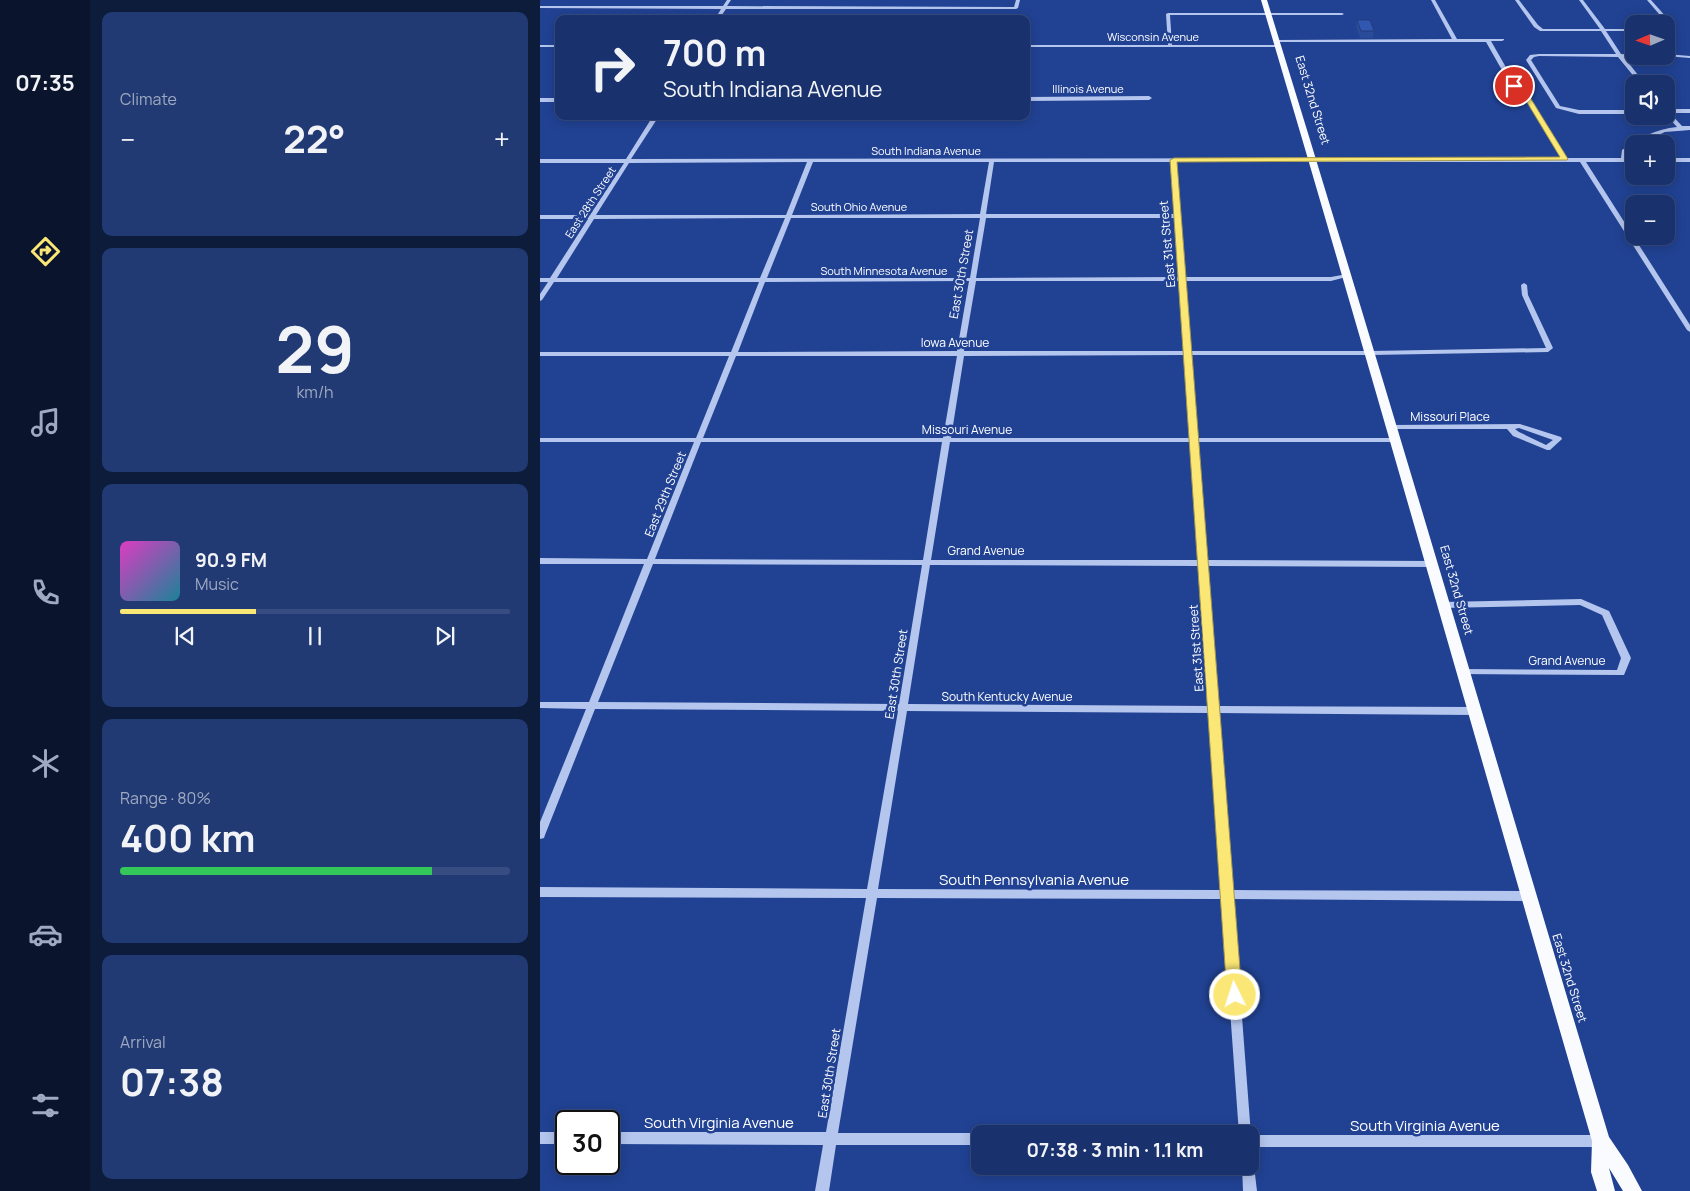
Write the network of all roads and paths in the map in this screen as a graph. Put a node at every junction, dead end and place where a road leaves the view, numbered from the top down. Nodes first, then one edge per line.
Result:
1 (729, 0) edge
2 (1018, 0) edge
3 (1264, 0) edge
4 (1434, 0) edge
5 (1518, 0) edge
6 (1581, 0) edge
7 (1649, 0) edge
8 (540, 7) edge
9 (724, 7) junction
10 (1269, 14) junction
11 (1342, 14) dead end
12 (719, 15) edge
13 (1662, 15) edge
14 (1604, 30) junction
15 (1625, 30) edge
16 (1455, 40) junction
17 (1488, 40) junction
18 (1502, 40) dead end
19 (1278, 44) junction
20 (540, 46) edge
21 (555, 46) edge
22 (1030, 46) edge
23 (1170, 46) junction
24 (1620, 56) junction
25 (1625, 56) edge
26 (1675, 56) edge
27 (1690, 57) edge
28 (1636, 75) edge
29 (1149, 98) dead end
30 (1030, 99) edge
31 (540, 100) edge
32 (555, 100) edge
33 (1675, 111) edge
34 (1690, 111) edge
35 (1625, 112) edge
36 (654, 120) edge
37 (1675, 121) edge
38 (1680, 127) junction
39 (1690, 128) edge
40 (1312, 159) junction
41 (1565, 159) junction
42 (1581, 159) junction
43 (810, 160) junction
44 (992, 160) junction
45 (1174, 160) junction
46 (1624, 160) joint
47 (1675, 160) edge
48 (1690, 160) edge
49 (540, 161) edge
50 (628, 161) junction
51 (789, 216) junction
52 (984, 216) junction
53 (1178, 216) junction
54 (540, 217) edge
55 (593, 217) junction
56 (1347, 276) junction
57 (1183, 279) junction
58 (540, 280) edge
59 (552, 280) junction
60 (763, 280) junction
61 (973, 280) junction
62 (1524, 285) dead end
63 (540, 299) edge
64 (1690, 330) edge
65 (961, 353) junction
66 (1189, 353) junction
67 (1371, 353) junction
68 (540, 354) edge
69 (733, 354) junction
70 (1509, 427) junction
71 (1393, 433) junction
72 (540, 440) edge
73 (699, 440) junction
74 (946, 440) junction
75 (1195, 440) junction
76 (540, 561) edge
77 (650, 562) junction
78 (926, 562) junction
79 (1204, 563) junction
80 (1432, 564) junction
81 (1443, 605) junction
82 (1462, 672) junction
83 (540, 705) edge
84 (592, 705) junction
85 (903, 708) junction
86 (1215, 708) junction
87 (1473, 711) junction
88 (540, 835) edge
89 (540, 892) edge
90 (872, 893) junction
91 (1227, 896) junction
92 (1528, 896) junction
93 (1245, 1125) edge
94 (540, 1138) edge
95 (555, 1138) edge
96 (620, 1138) edge
97 (831, 1138) junction
98 (971, 1139) edge
99 (1259, 1141) edge
100 (1601, 1141) junction
101 (1249, 1175) edge
102 (822, 1191) edge
103 (1250, 1191) edge
104 (1606, 1191) edge
105 (1633, 1191) edge

1 - 9 street
2 - 9 street
3 - 10 main road, East 32nd Street
4 - 16 street
5 - 14 street
6 - 14 street
7 - 13 street
8 - 9 street
9 - 12 street
10 - 11 street
10 - 19 main road, East 32nd Street
10 - 23 street
14 - 15 street
14 - 24 street
16 - 17 street, Wisconsin Avenue
16 - 19 street, Wisconsin Avenue
17 - 18 street, Wisconsin Avenue
17 - 41 street
19 - 23 street, Wisconsin Avenue
19 - 40 main road, East 32nd Street
20 - 21 street
22 - 23 street, Wisconsin Avenue
24 - 25 street
24 - 28 street
24 - 35 street
26 - 27 street
29 - 30 street, Illinois Avenue
31 - 32 street
33 - 34 street
36 - 50 street, East 28th Street
37 - 38 street
38 - 39 street
38 - 46 street
40 - 41 street, South Indiana Avenue
40 - 45 street, South Indiana Avenue
40 - 56 main road, East 32nd Street
41 - 42 street, South Indiana Avenue
42 - 46 street, South Indiana Avenue
42 - 64 street
43 - 44 street, South Indiana Avenue
43 - 50 street, South Indiana Avenue
43 - 51 street, East 29th Street
44 - 45 street, South Indiana Avenue
44 - 52 street, East 30th Street
45 - 53 street, East 31st Street
47 - 48 street
49 - 50 street, South Indiana Avenue
50 - 55 street, East 28th Street
51 - 52 street, South Ohio Avenue
51 - 55 street, South Ohio Avenue
51 - 60 street, East 29th Street
52 - 53 street, South Ohio Avenue
52 - 61 street, East 30th Street
53 - 57 street, East 31st Street
54 - 55 street, South Ohio Avenue
55 - 59 street, East 28th Street
56 - 57 street, South Minnesota Avenue
56 - 67 main road, East 32nd Street
57 - 61 street, South Minnesota Avenue
57 - 66 street, East 31st Street
58 - 59 street, South Minnesota Avenue
59 - 60 street, South Minnesota Avenue
59 - 63 street, East 28th Street
60 - 61 street, South Minnesota Avenue
60 - 69 street, East 29th Street
61 - 65 street, East 30th Street
62 - 67 street, Iowa Avenue
65 - 66 street, Iowa Avenue
65 - 69 street, Iowa Avenue
65 - 74 street, East 30th Street
66 - 67 street, Iowa Avenue
66 - 75 street, East 31st Street
67 - 71 main road, East 32nd Street
68 - 69 street, Iowa Avenue
69 - 73 street, East 29th Street
70 - 70 street, Missouri Place
70 - 71 street, Missouri Place
71 - 75 street, Missouri Avenue
71 - 80 main road, East 32nd Street
72 - 73 street, Missouri Avenue
73 - 74 street, Missouri Avenue
73 - 77 street, East 29th Street
74 - 75 street, Missouri Avenue
74 - 78 street, East 30th Street
75 - 79 street, East 31st Street
76 - 77 street, Grand Avenue
77 - 78 street, Grand Avenue
77 - 84 street, East 29th Street
78 - 79 street, Grand Avenue
78 - 85 street, East 30th Street
79 - 80 street, Grand Avenue
79 - 86 street, East 31st Street
80 - 81 main road, East 32nd Street
81 - 82 main road, East 32nd Street
81 - 82 street, Grand Avenue
82 - 87 main road, East 32nd Street
83 - 84 street, South Kentucky Avenue
84 - 85 street, South Kentucky Avenue
84 - 88 street, East 29th Street
85 - 86 street, South Kentucky Avenue
85 - 90 street, East 30th Street
86 - 87 street, South Kentucky Avenue
86 - 91 street, East 31st Street
87 - 92 main road, East 32nd Street
89 - 90 street, South Pennsylvania Avenue
90 - 91 street, South Pennsylvania Avenue
90 - 97 street, East 30th Street
91 - 92 street, South Pennsylvania Avenue
91 - 93 street, East 31st Street
92 - 100 main road, East 32nd Street
94 - 95 street
96 - 97 street, South Virginia Avenue
97 - 98 street, South Virginia Avenue
97 - 102 street, East 30th Street
99 - 100 street, South Virginia Avenue
100 - 104 main road, East 32nd Street
100 - 105 main road
101 - 103 street

